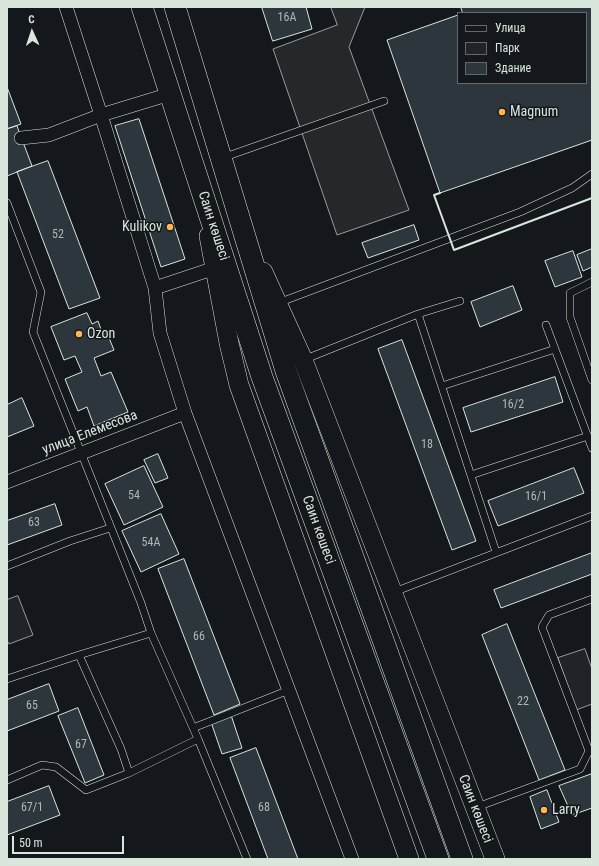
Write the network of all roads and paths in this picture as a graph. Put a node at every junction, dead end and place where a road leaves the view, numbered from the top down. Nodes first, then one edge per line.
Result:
1 (66, 7) edge
2 (142, 7) edge
3 (175, 7) edge
4 (170, 94) junction
5 (384, 101) dead end
6 (101, 115) junction
7 (21, 138) tunnel mouth
8 (222, 158) junction
9 (592, 174) edge
10 (200, 186) junction
11 (7, 203) edge
12 (241, 225) junction
13 (215, 268) junction
14 (592, 282) edge
15 (155, 288) junction
16 (460, 301) dead end
17 (278, 303) junction
18 (418, 314) junction
19 (546, 325) dead end
20 (555, 349) junction
21 (303, 360) junction
22 (592, 380) edge
23 (442, 386) junction
24 (185, 413) junction
25 (588, 436) junction
26 (592, 448) edge
27 (81, 454) junction
28 (471, 475) junction
29 (7, 482) edge
30 (592, 516) edge
31 (110, 528) junction
32 (496, 552) junction
33 (7, 566) edge
34 (392, 592) junction
35 (592, 599) edge
36 (151, 633) junction
37 (79, 656) junction
38 (7, 679) edge
39 (289, 690) junction
40 (193, 728) junction
41 (198, 739) junction
42 (590, 751) edge
43 (129, 773) junction
44 (7, 780) edge
45 (475, 808) junction
46 (247, 859) edge
47 (352, 859) edge
48 (409, 859) edge
49 (438, 859) edge
50 (462, 859) edge
51 (494, 859) edge

1 - 6 street
2 - 4 main road
3 - 8 main road, Саин көшесі
4 - 6 street
4 - 10 main road
5 - 8 lane
6 - 7 street
6 - 15 street
8 - 12 main road, Саин көшесі
9 - 17 lane
10 - 13 main road, Саин көшесі
10 - 49 main road, Саин көшесі
11 - 27 lane
12 - 17 main road, Саин көшесі
12 - 50 main road, Саин көшесі
13 - 15 street
13 - 48 main road, Саин көшесі
14 - 22 lane
15 - 24 street
16 - 18 lane
17 - 21 main road, Саин көшесі
18 - 21 lane
18 - 23 lane
19 - 20 lane
20 - 23 lane
20 - 25 lane
21 - 34 main road, Саин көшесі
23 - 28 lane
24 - 27 street, улица Елемесова
24 - 39 street
25 - 26 lane
25 - 28 lane
27 - 29 street, улица Елемесова
27 - 31 lane
28 - 32 lane
30 - 32 lane
31 - 33 lane
31 - 36 lane
32 - 34 lane
34 - 45 main road, Саин көшесі
35 - 42 lane
36 - 37 lane
36 - 40 lane
37 - 38 lane
37 - 43 lane
39 - 40 lane
39 - 47 street
40 - 41 lane
41 - 43 lane
41 - 46 lane
42 - 45 lane
43 - 44 lane
45 - 51 main road, Саин көшесі

